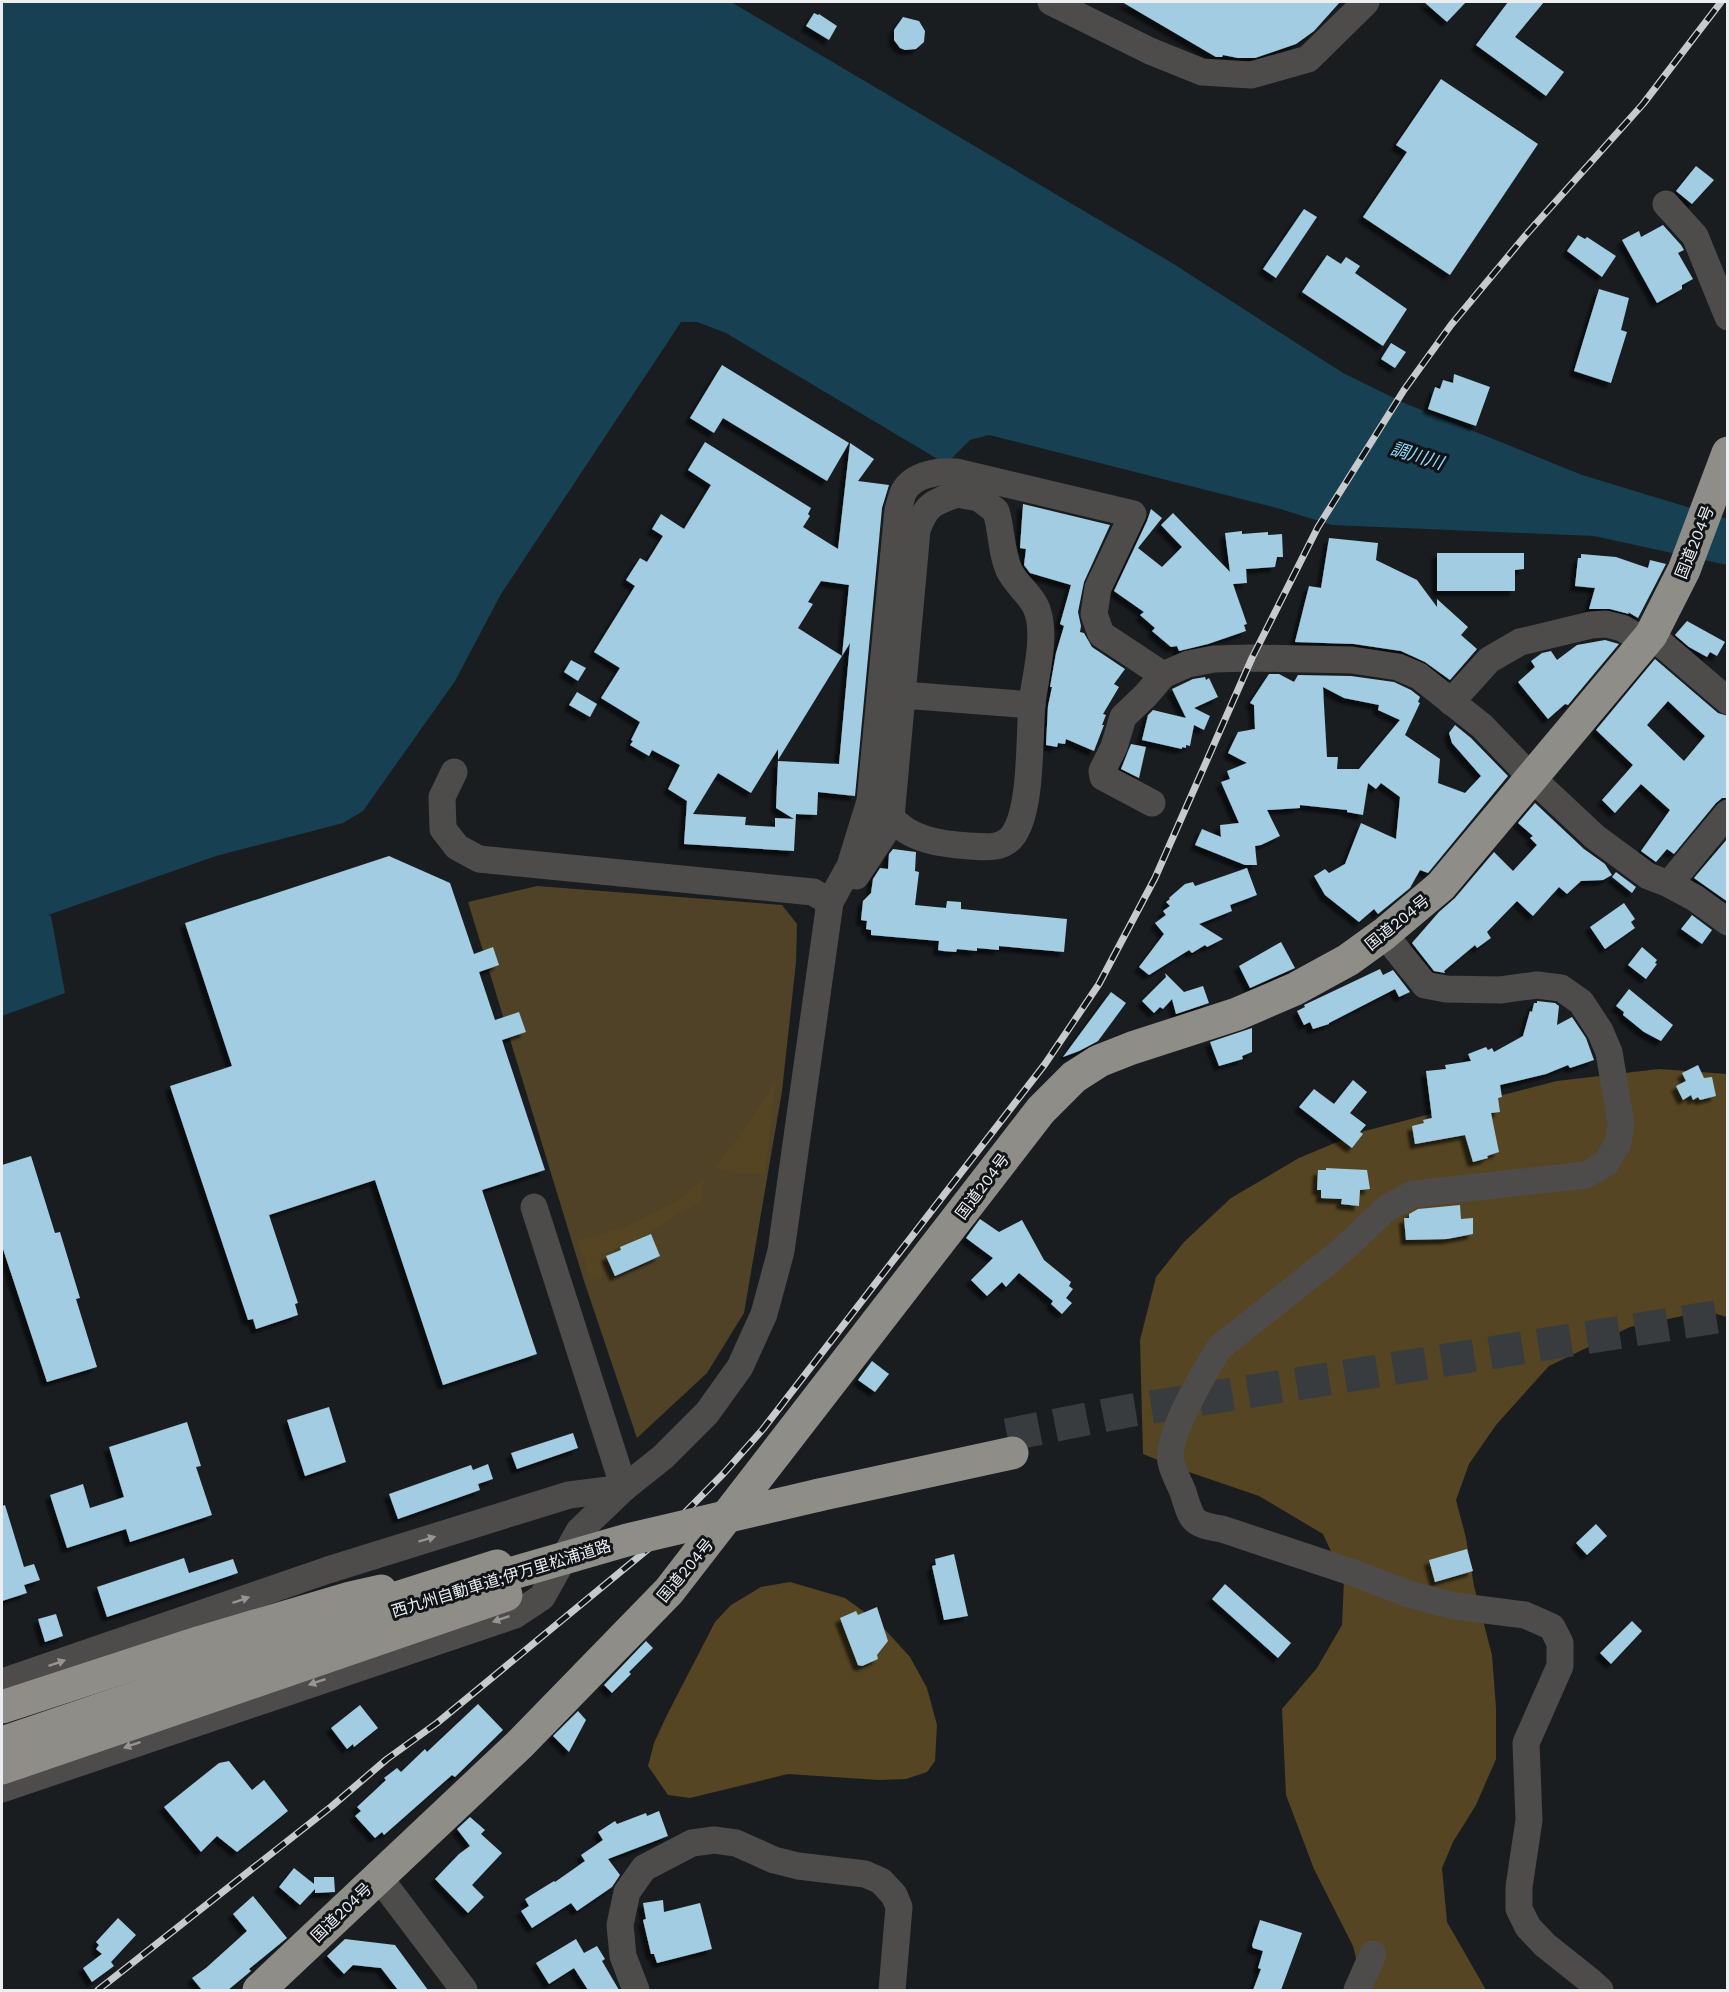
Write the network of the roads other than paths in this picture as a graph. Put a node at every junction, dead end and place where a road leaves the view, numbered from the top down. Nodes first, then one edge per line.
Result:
1 (1051, 2) edge
2 (1366, 2) edge
3 (1666, 204) dead end
4 (1728, 317) edge
5 (1728, 453) edge
6 (1648, 638) junction
7 (1163, 675) junction
8 (903, 695) junction
9 (1728, 701) edge
10 (1452, 702) junction
11 (1032, 705) junction
12 (454, 772) dead end
13 (1532, 778) junction
14 (1152, 803) dead end
15 (1728, 813) edge
16 (891, 817) junction
17 (1669, 884) junction
18 (830, 902) junction
19 (1728, 922) edge
20 (1384, 934) junction
21 (534, 1208) dead end
22 (1009, 1444) tunnel mouth
23 (624, 1488) junction
24 (501, 1579) junction
25 (2, 1682) edge
26 (2, 1707) edge
27 (2, 1729) edge
28 (2, 1743) edge
29 (2, 1768) edge
30 (2, 1789) edge
31 (378, 1876) junction
32 (1373, 1954) dead end
33 (259, 1990) edge
34 (464, 1990) edge
35 (636, 1990) edge
36 (892, 1990) edge
37 (1358, 1990) edge
38 (1600, 1990) edge

1 - 2 street
3 - 4 street
5 - 6 highway, 国道204号
6 - 9 street
6 - 10 street
6 - 13 highway, 国道204号
7 - 10 street
7 - 14 street
7 - 18 street
8 - 11 street
8 - 11 street
8 - 16 street
10 - 13 street
11 - 16 street
12 - 18 street
13 - 17 street
13 - 20 highway, 国道204号
15 - 17 street
16 - 18 street
17 - 19 street
18 - 23 street
20 - 31 highway, 国道204号
20 - 38 street
21 - 23 street
22 - 24 highway, bridge
25 -> 23 street
23 -> 30 street
24 - 26 highway
24 - 27 highway, 西九州自動車道;伊万里松浦道路
24 - 28 highway, 西九州自動車道;伊万里松浦道路
24 - 29 highway
31 - 33 highway, 国道204号
31 - 34 street
32 - 37 street
35 - 36 street

